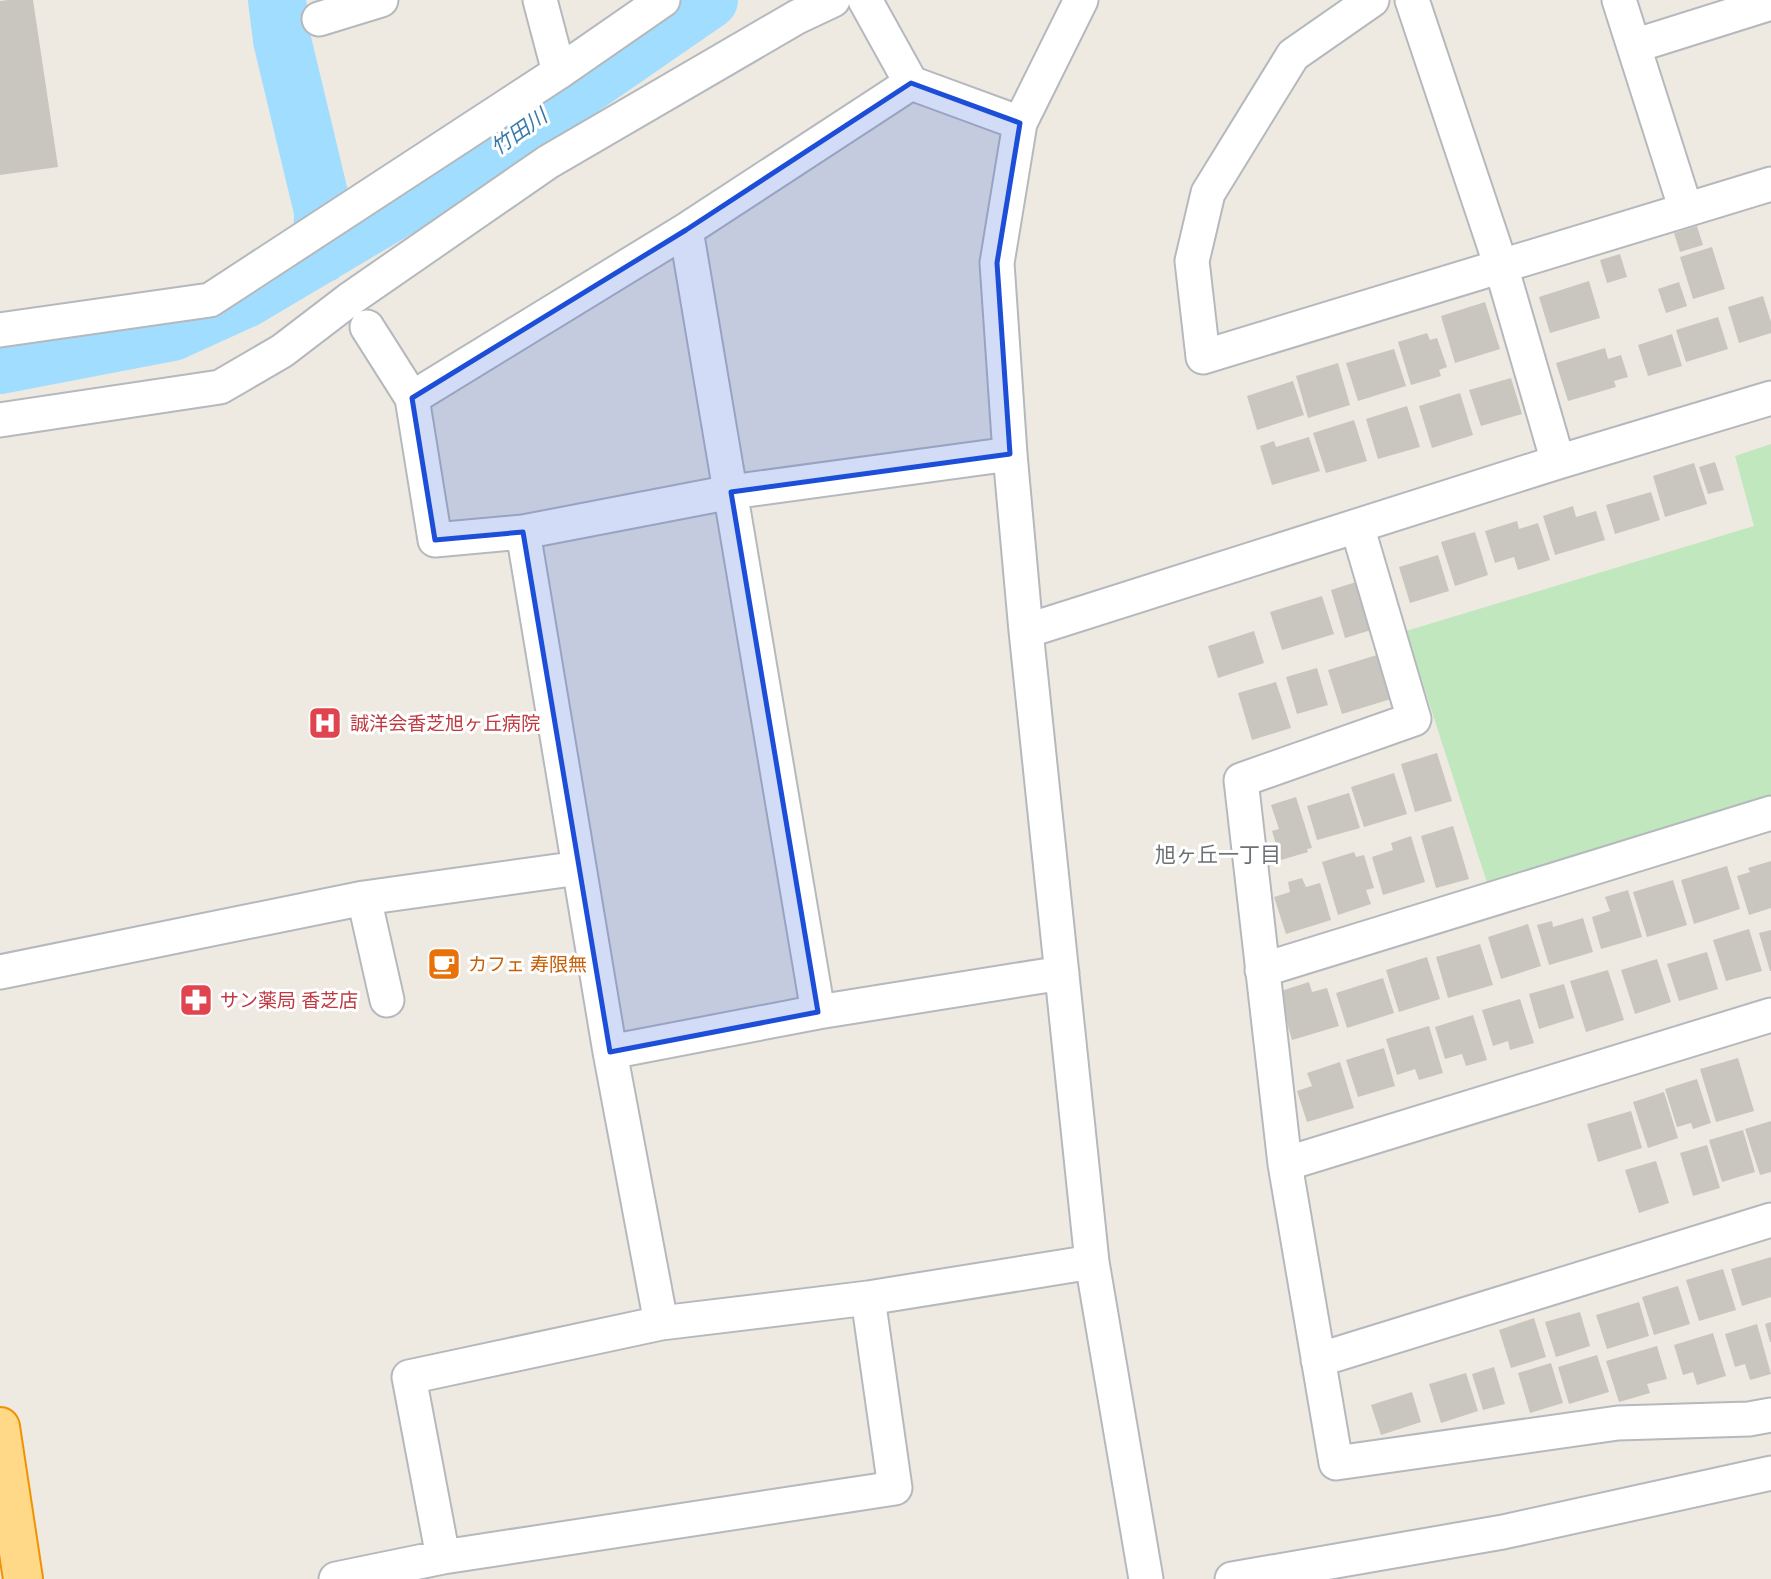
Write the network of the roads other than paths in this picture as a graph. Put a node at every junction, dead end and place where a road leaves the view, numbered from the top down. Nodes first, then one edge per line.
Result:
1 (381, 0) edge
2 (540, 0) edge
3 (663, 0) edge
4 (833, 0) edge
5 (866, 0) edge
6 (1081, 0) edge
7 (1372, 0) edge
8 (1412, 0) edge
9 (1619, 0) edge
10 (1771, 3) edge
11 (319, 19) dead end
12 (1633, 46) junction
13 (559, 72) junction
14 (911, 83) junction
15 (1020, 123) junction
16 (1771, 184) edge
17 (1686, 210) junction
18 (686, 230) junction
19 (1501, 266) junction
20 (368, 327) dead end
21 (0, 330) edge
22 (412, 398) junction
23 (1771, 398) edge
24 (0, 420) edge
25 (1010, 454) junction
26 (1558, 462) junction
27 (731, 492) junction
28 (1357, 526) junction
29 (523, 532) junction
30 (1026, 631) junction
31 (1771, 813) edge
32 (579, 868) junction
33 (364, 898) junction
34 (1262, 971) junction
35 (0, 972) edge
36 (1062, 972) junction
37 (387, 1000) dead end
38 (818, 1012) junction
39 (1771, 1015) edge
40 (610, 1052) junction
41 (1285, 1164) junction
42 (1771, 1220) edge
43 (1092, 1262) junction
44 (868, 1298) junction
45 (661, 1323) junction
46 (1318, 1360) junction
47 (1771, 1415) edge
48 (0, 1427) edge
49 (1771, 1473) edge
50 (443, 1557) junction
51 (23, 1579) edge
52 (336, 1579) edge
53 (1146, 1579) edge
54 (1232, 1579) edge

1 - 11 street
2 - 13 street
3 - 13 street
4 - 24 street
5 - 14 street
6 - 15 street
7 - 19 street
8 - 19 street
9 - 12 street
10 - 12 street
12 - 17 street
13 - 21 street
14 - 15 street
14 - 18 street
15 - 25 street
16 - 17 street
17 - 19 street
18 - 22 street
18 - 27 street
19 - 26 street
20 - 22 street
22 - 29 street
23 - 26 street
25 - 27 street
25 - 30 street
26 - 28 street
27 - 29 street
27 - 38 street
28 - 30 street
28 - 34 street
29 - 32 street
30 - 36 street
31 - 34 street
32 - 33 street
32 - 40 street
33 - 35 street
33 - 37 street
34 - 41 street
36 - 38 street
36 - 43 street
38 - 40 street
39 - 41 street
40 - 45 street
41 - 46 street
42 - 46 street
43 - 44 street
43 - 53 street
44 - 45 street
44 - 50 street
45 - 50 street
46 - 47 street
48 - 51 highway
49 - 54 street
50 - 52 street

